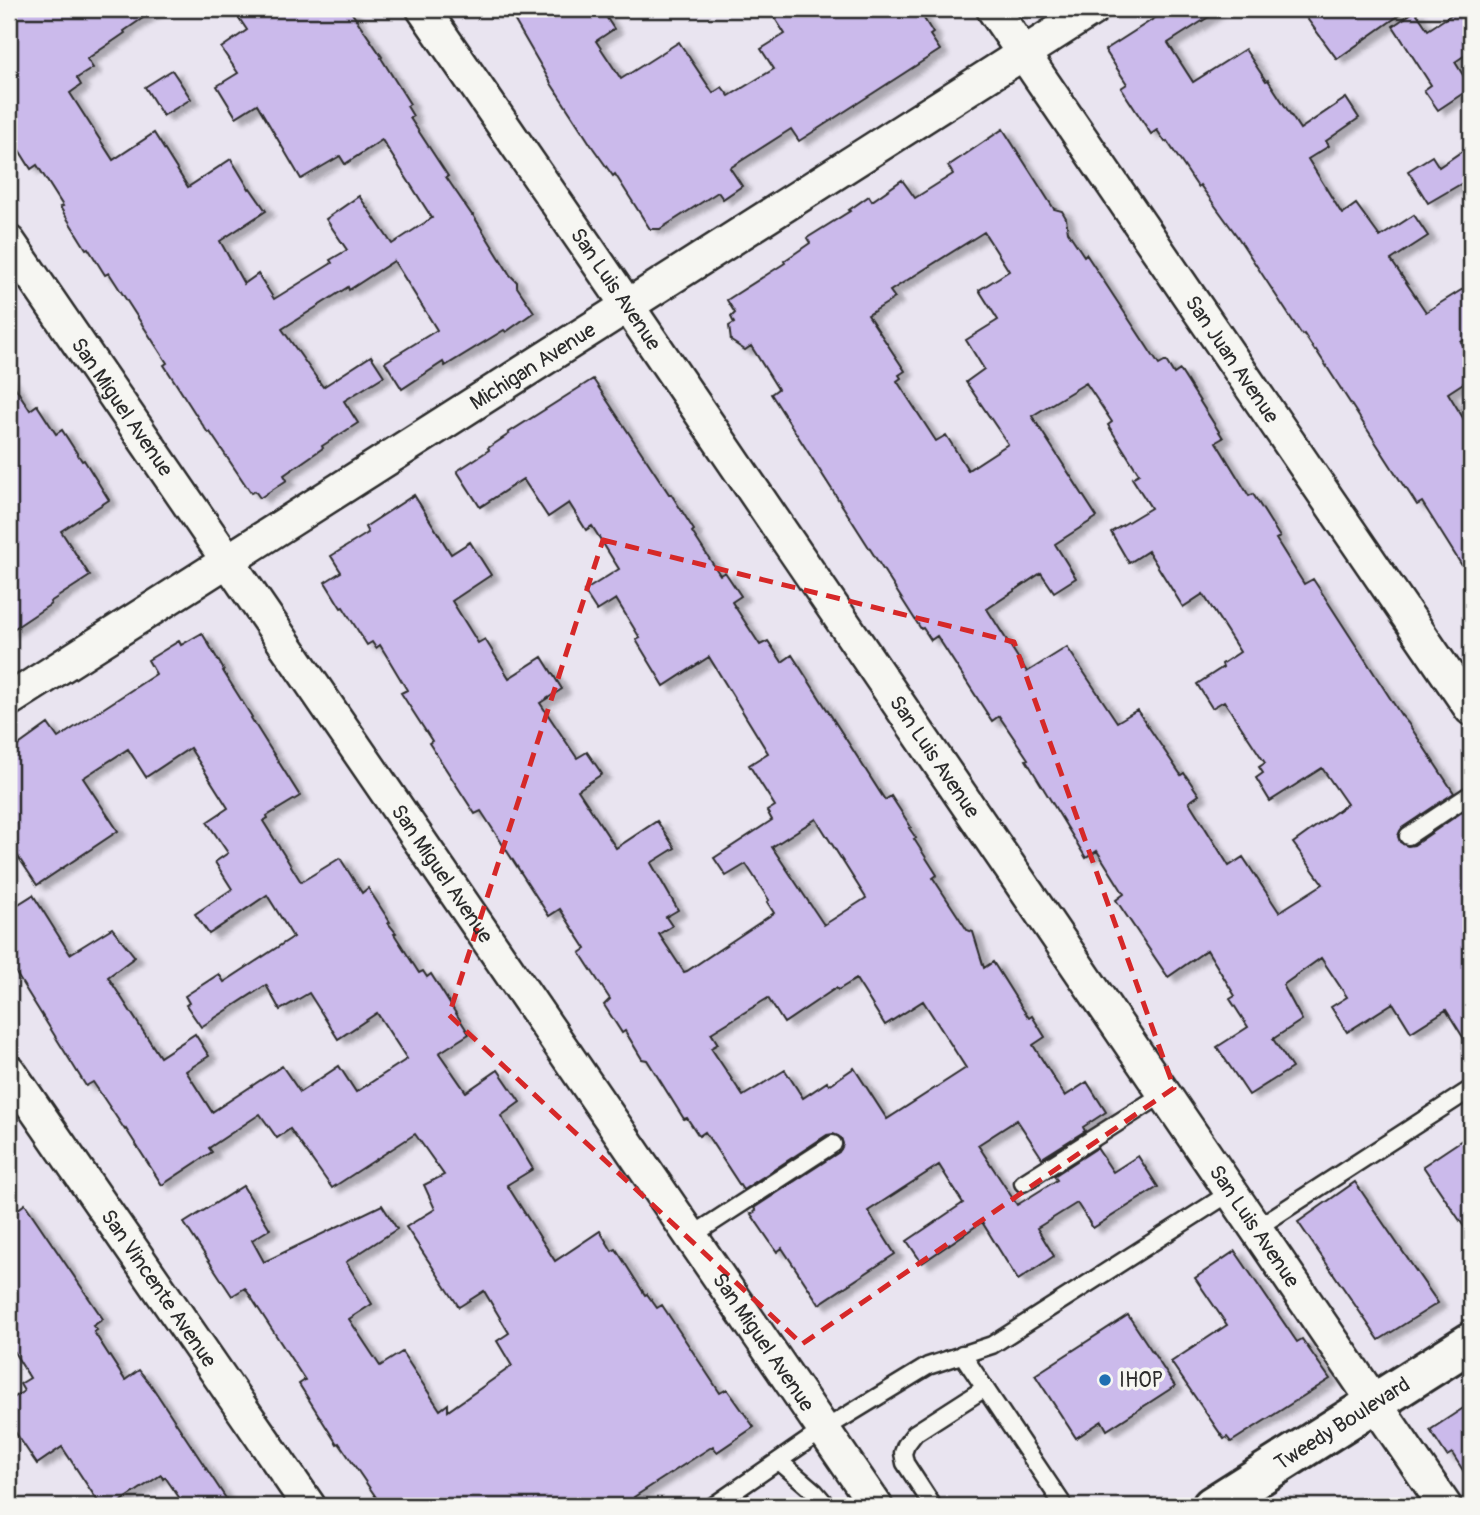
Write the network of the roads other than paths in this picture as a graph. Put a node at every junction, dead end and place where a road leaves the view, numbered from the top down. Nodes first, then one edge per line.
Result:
1 (423, 9) edge
2 (993, 9) edge
3 (1093, 9) edge
4 (1023, 53) junction
5 (9, 242) edge
6 (627, 305) junction
7 (228, 560) junction
8 (9, 700) edge
9 (1471, 709) edge
10 (1471, 794) edge
11 (1408, 836) dead end
12 (9, 1071) edge
13 (1471, 1089) edge
14 (1163, 1094) junction
15 (833, 1144) dead end
16 (1023, 1183) dead end
17 (1231, 1192) junction
18 (1255, 1229) junction
19 (690, 1237) junction
20 (1471, 1342) edge
21 (962, 1354) junction
22 (985, 1388) junction
23 (1376, 1402) junction
24 (823, 1430) junction
25 (779, 1461) junction
26 (309, 1506) edge
27 (713, 1506) edge
28 (827, 1506) edge
29 (876, 1506) edge
30 (933, 1506) edge
31 (1064, 1506) edge
32 (1212, 1506) edge
33 (1446, 1506) edge

1 - 6 street, San Luis Avenue
2 - 4 street, San Juan Avenue
3 - 4 street, Michigan Avenue
4 - 6 street, Michigan Avenue
4 - 9 street, San Juan Avenue
5 - 7 street, San Miguel Avenue
6 - 7 street, Michigan Avenue
6 - 14 street, San Luis Avenue
7 - 8 street, Michigan Avenue
7 - 19 street, San Miguel Avenue
10 - 11 lane
12 - 26 street, San Vincente Avenue
13 - 18 lane
14 - 16 lane
14 - 17 street, San Luis Avenue
15 - 19 lane
17 - 18 street, San Luis Avenue
17 - 21 lane
18 - 23 street, San Luis Avenue
19 - 24 street, San Miguel Avenue
20 - 23 main road, Tweedy Boulevard
21 - 22 lane
21 - 24 lane
22 - 30 lane
22 - 31 lane
23 - 32 main road, Tweedy Boulevard
23 - 33 street, San Luis Avenue
24 - 25 lane
24 - 29 street, San Miguel Avenue
25 - 27 lane
25 - 28 lane

